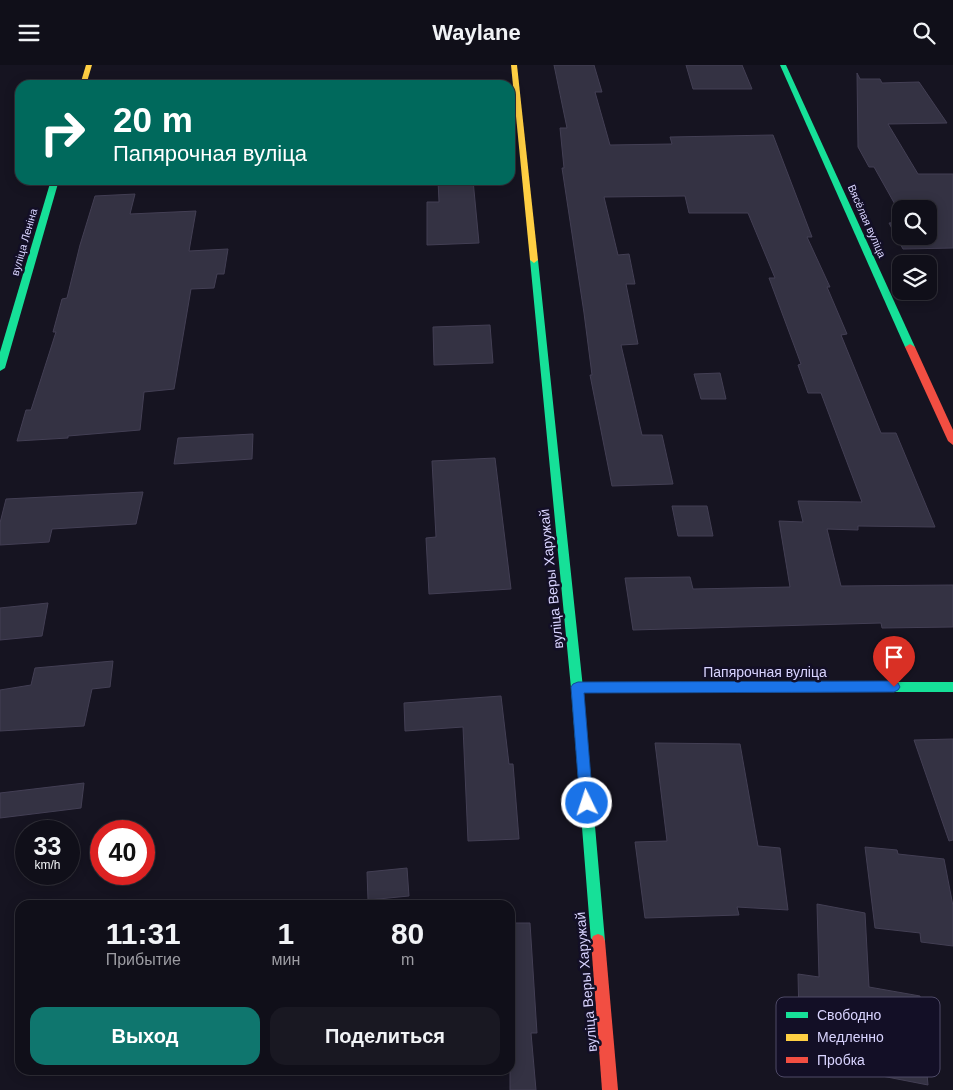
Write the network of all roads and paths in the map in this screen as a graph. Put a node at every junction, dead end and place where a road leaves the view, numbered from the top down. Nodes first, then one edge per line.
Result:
1 (89, 65) edge
2 (514, 65) edge
3 (783, 65) edge
4 (84, 80) edge
5 (54, 185) edge
6 (0, 368) edge
7 (953, 441) edge
8 (578, 687) junction
9 (953, 687) edge
10 (610, 1090) edge

1 - 4 street
2 - 8 street, вуліца Веры Харужай
3 - 7 street, Вясёлая вуліца
5 - 6 street, вуліца Леніна
8 - 9 street, Папярочная вуліца
8 - 10 street, вуліца Веры Харужай

